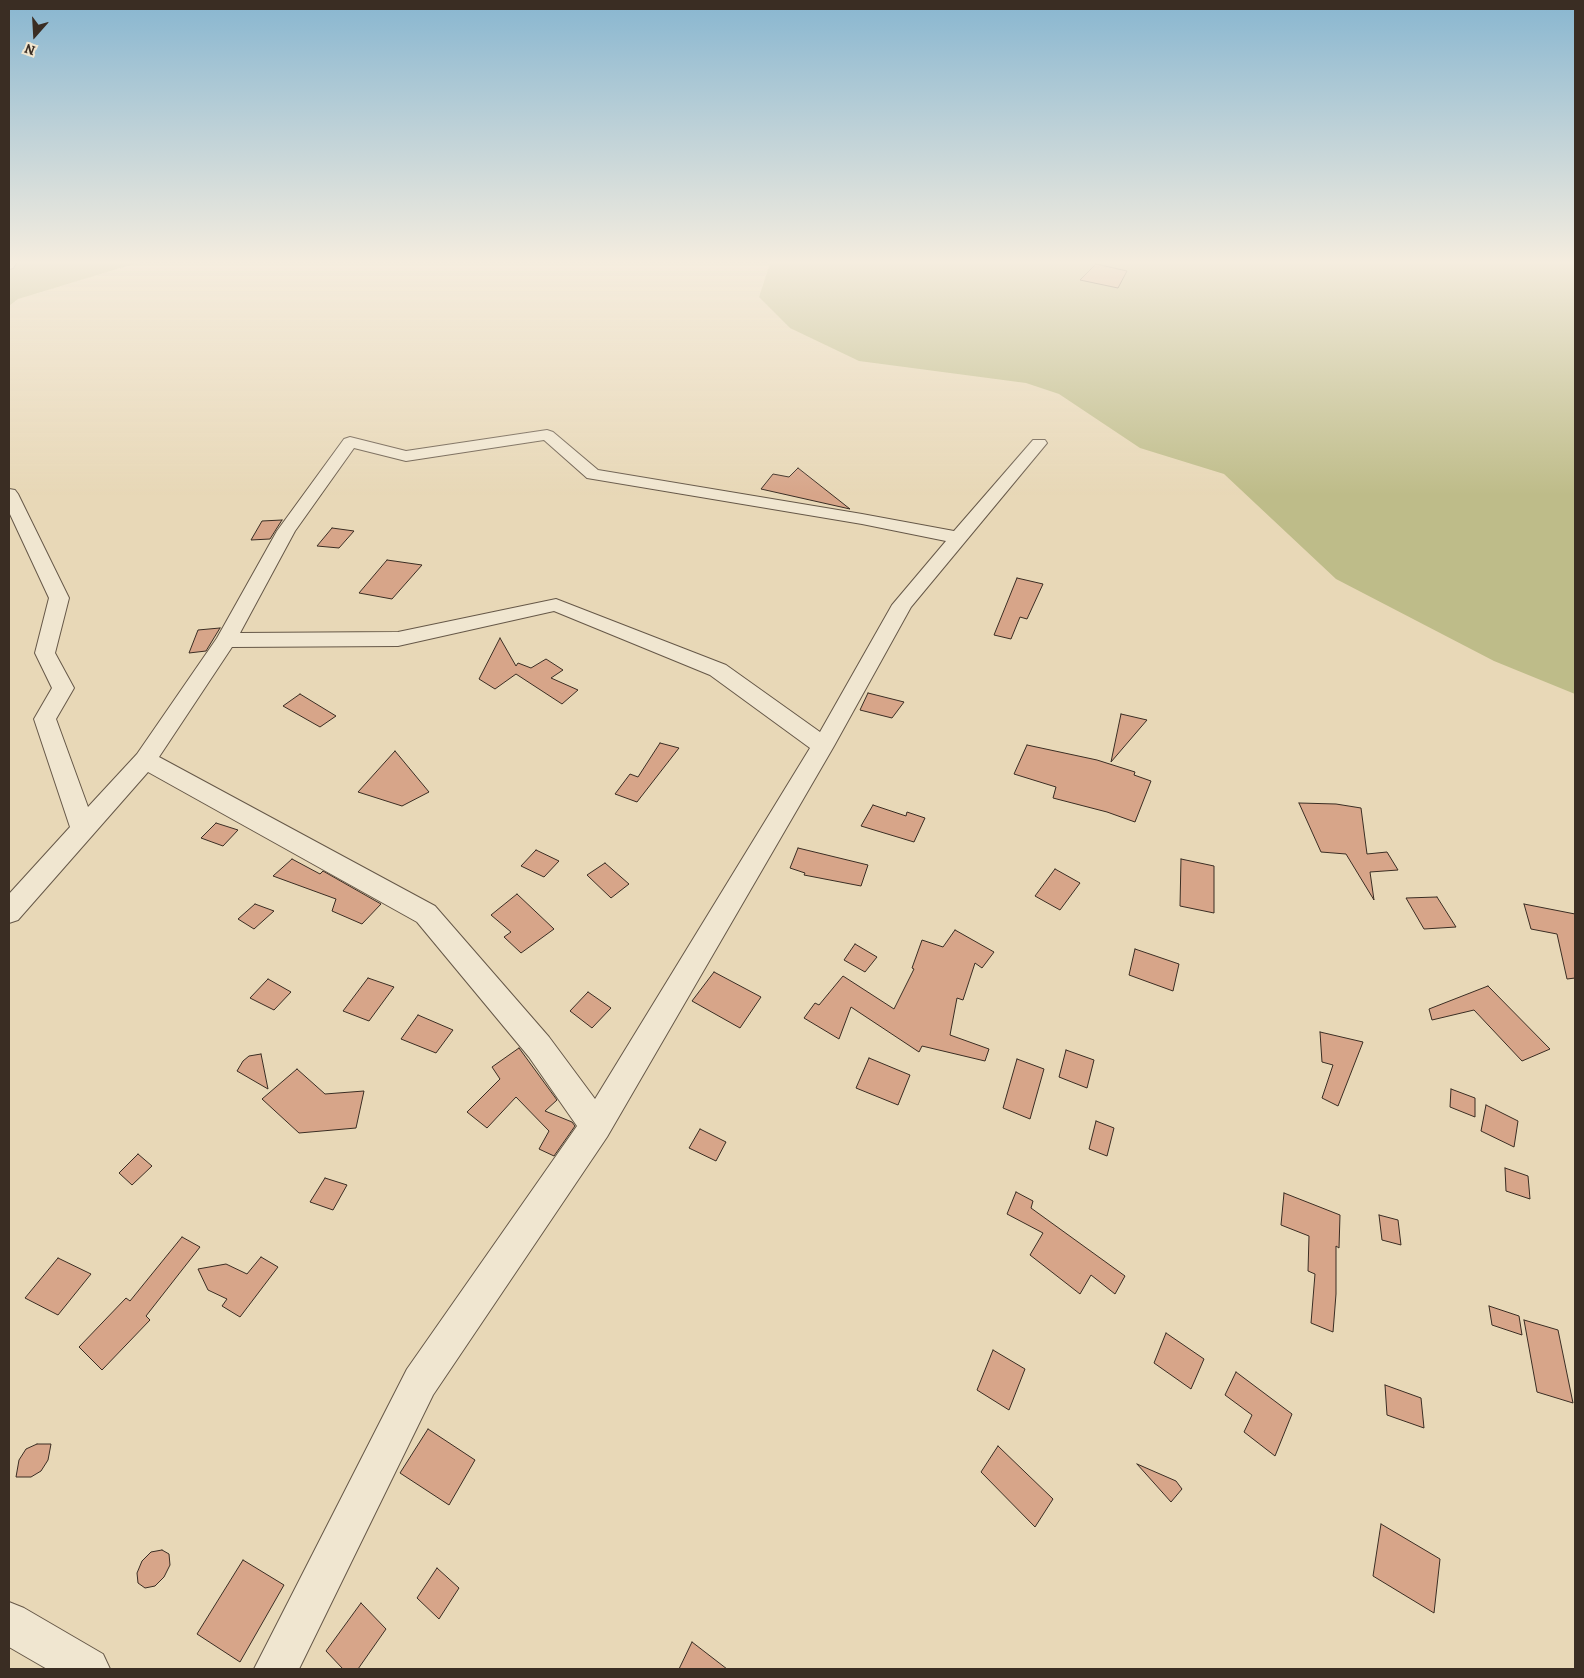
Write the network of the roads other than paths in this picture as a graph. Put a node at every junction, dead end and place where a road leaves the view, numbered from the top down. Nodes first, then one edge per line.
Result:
1 (1040, 443) dead end
2 (9, 494) edge
3 (960, 538) junction
4 (226, 640) junction
5 (823, 746) junction
6 (145, 760) junction
7 (84, 830) junction
8 (9, 912) edge
9 (596, 1126) junction
10 (9, 1623) edge
11 (88, 1669) edge
12 (276, 1669) edge

1 - 3 street
2 - 7 street
3 - 4 street
3 - 5 street
4 - 5 street
4 - 6 street
5 - 9 street
6 - 7 street
6 - 9 street
7 - 8 street
9 - 12 street
10 - 11 street

